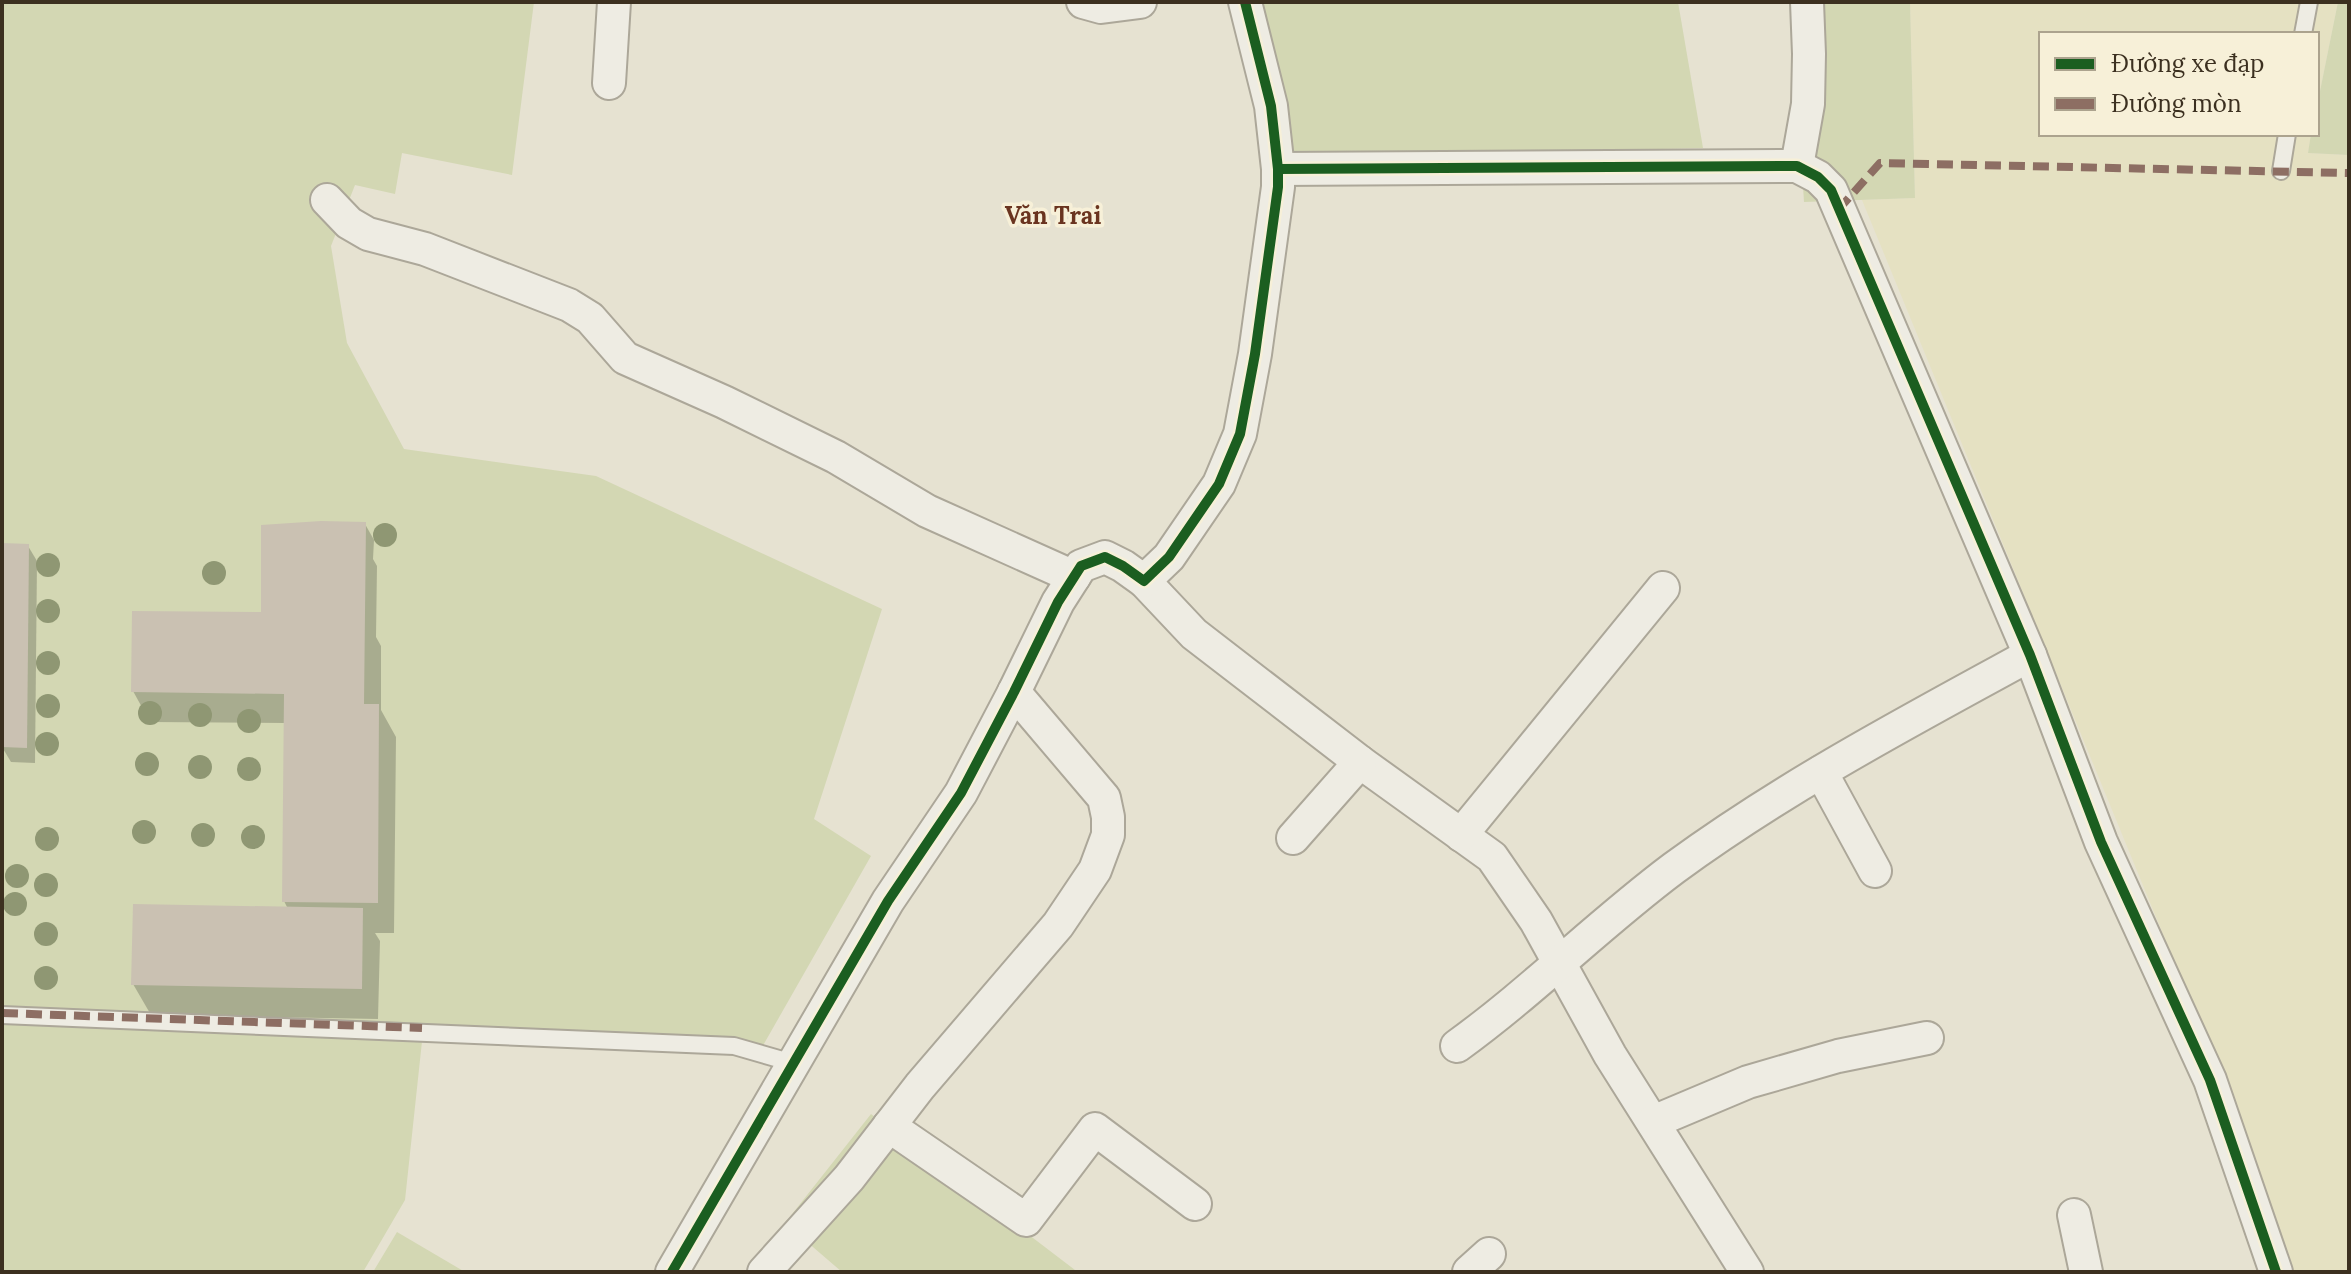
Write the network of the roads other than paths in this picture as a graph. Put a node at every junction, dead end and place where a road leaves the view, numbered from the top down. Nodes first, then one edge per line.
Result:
1 (614, 2) edge
2 (1083, 2) edge
3 (1140, 2) edge
4 (1245, 2) edge
5 (1807, 2) edge
6 (2309, 2) edge
7 (2303, 32) edge
8 (609, 83) dead end
9 (2287, 136) edge
10 (1797, 166) junction
11 (1278, 169) junction
12 (2281, 171) dead end
13 (327, 200) dead end
14 (1074, 577) junction
15 (1144, 581) junction
16 (1663, 588) dead end
17 (2030, 655) junction
18 (1014, 692) junction
19 (1360, 762) junction
20 (1821, 772) junction
21 (1461, 835) junction
22 (1293, 838) dead end
23 (1875, 871) dead end
24 (1560, 963) junction
25 (2, 1015) edge
26 (1927, 1038) dead end
27 (1457, 1046) dead end
28 (793, 1063) junction
29 (1653, 1122) junction
30 (889, 1126) junction
31 (1195, 1204) dead end
32 (2074, 1215) dead end
33 (1739, 1268) edge
34 (672, 1272) edge
35 (764, 1272) edge
36 (2086, 1272) edge
37 (2276, 1272) edge

1 - 8 street
2 - 3 street
4 - 11 street
5 - 10 street
6 - 7 lane
9 - 12 lane
10 - 11 street
10 - 17 street
11 - 15 street
13 - 14 street
14 - 15 street
14 - 18 street
15 - 19 street
16 - 21 street
17 - 20 street
17 - 37 street
18 - 28 street
18 - 30 street
19 - 21 street
19 - 22 street
20 - 23 street
20 - 24 street
21 - 24 street
24 - 27 street
24 - 29 street
25 - 28 lane
26 - 29 street
28 - 34 street
29 - 33 street
30 - 31 street
30 - 35 street
32 - 36 street

